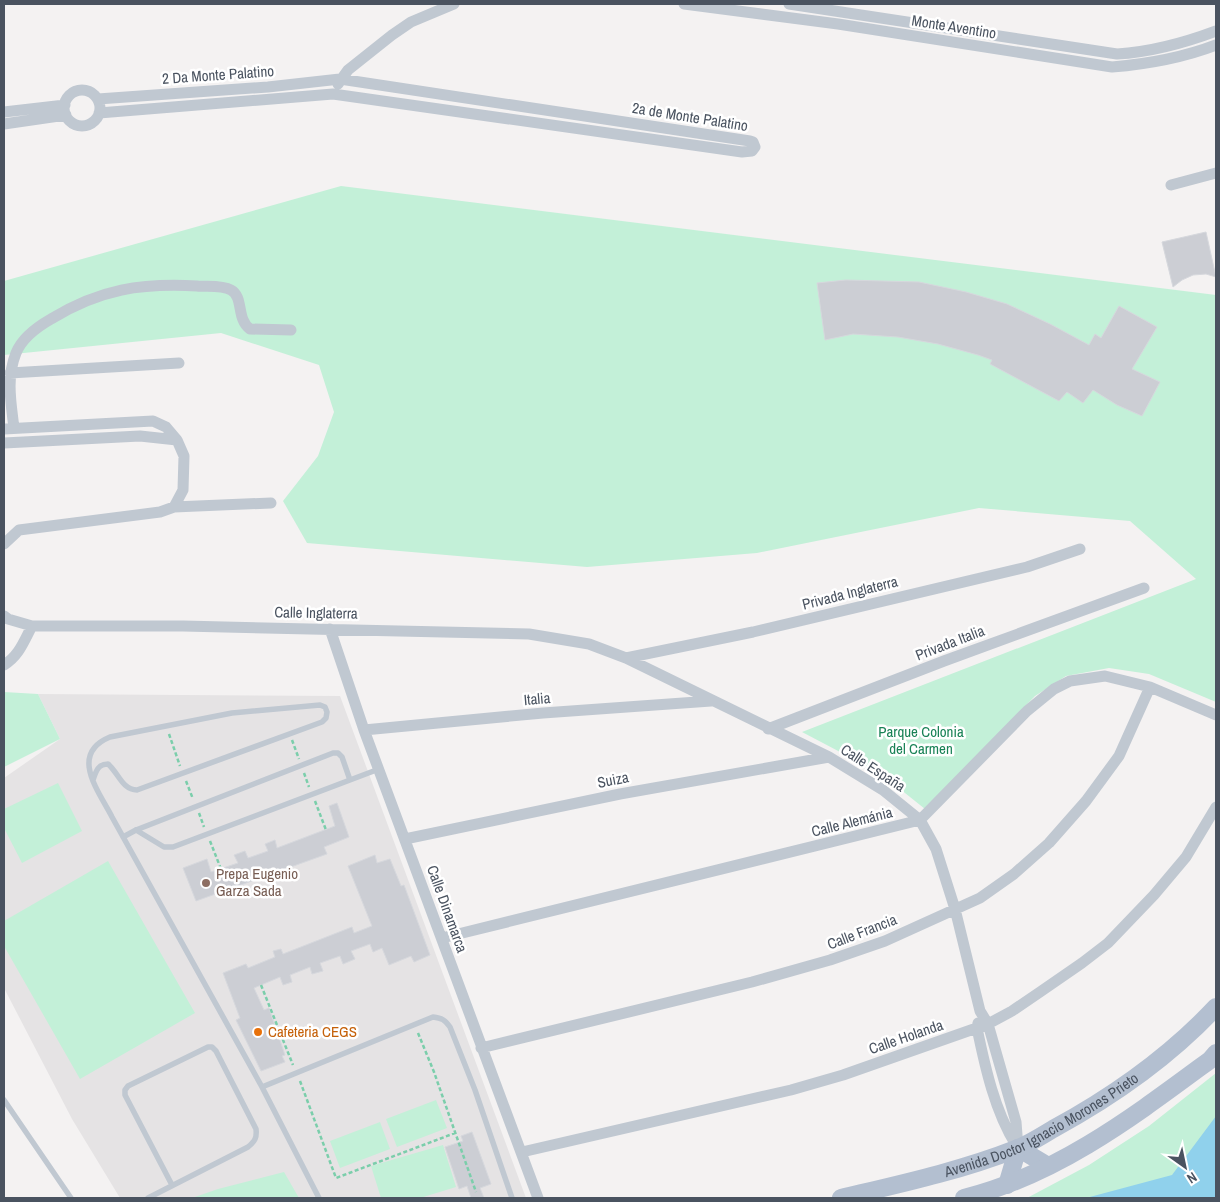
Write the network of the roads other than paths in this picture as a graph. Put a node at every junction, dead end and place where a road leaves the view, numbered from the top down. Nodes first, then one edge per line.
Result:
1 (454, 4) edge
2 (684, 4) edge
3 (789, 4) edge
4 (1216, 31) edge
5 (1216, 45) edge
6 (340, 79) junction
7 (333, 94) junction
8 (98, 99) junction
9 (65, 110) junction
10 (4, 112) edge
11 (99, 113) junction
12 (4, 124) edge
13 (1216, 174) edge
14 (1171, 185) dead end
15 (291, 330) dead end
16 (179, 362) dead end
17 (10, 373) junction
18 (9, 428) edge
19 (177, 440) junction
20 (4, 443) edge
21 (271, 503) dead end
22 (174, 507) junction
23 (4, 530) edge
24 (19, 530) junction
25 (4, 544) edge
26 (1080, 550) dead end
27 (1144, 588) dead end
28 (4, 616) edge
29 (32, 626) junction
30 (330, 629) junction
31 (626, 658) junction
32 (4, 665) edge
33 (1150, 686) junction
34 (712, 701) junction
35 (1216, 714) edge
36 (768, 729) junction
37 (364, 730) junction
38 (829, 757) junction
39 (379, 769) junction
40 (93, 780) junction
41 (350, 780) junction
42 (1216, 807) edge
43 (920, 820) junction
44 (136, 830) junction
45 (123, 837) junction
46 (405, 840) junction
47 (955, 909) junction
48 (442, 938) junction
49 (1216, 1007) edge
50 (983, 1026) junction
51 (481, 1048) junction
52 (1216, 1052) edge
53 (262, 1087) junction
54 (4, 1100) edge
55 (1018, 1148) junction
56 (522, 1152) junction
57 (1048, 1166) junction
58 (172, 1185) junction
59 (1007, 1185) junction
60 (71, 1198) edge
61 (148, 1198) edge
62 (319, 1198) edge
63 (512, 1198) edge
64 (538, 1198) edge
65 (841, 1198) edge
66 (964, 1198) edge

1 - 6 street
2 - 5 street, Monte Aventino
3 - 4 street, Monte Aventino
6 - 7 street
6 - 7 street, 2a de Monte Palatino
6 - 8 street, 2 Da Monte Palatino
7 - 11 street, 2 Da Monte Palatino
8 - 9 street
8 - 11 street
9 - 10 street
9 - 11 street
9 - 12 street
13 - 14 street
15 - 17 street
16 - 17 street
17 - 18 street
18 - 19 street
19 - 20 street
19 - 22 street
21 - 22 street
22 - 24 street
23 - 24 street
24 - 25 street
26 - 31 street, Privada Inglaterra
27 - 36 street, Privada Italia
28 - 29 street, Calle Inglaterra
29 - 30 street, Calle Inglaterra
29 - 32 street
30 - 31 street, Calle Inglaterra
30 - 37 street, Calle Dinamarca
31 - 34 street, Calle España
33 - 35 street
33 - 43 street
33 - 47 street, Calle Francia
34 - 36 street, Calle España
34 - 37 street, Italia
36 - 38 street, Calle España
37 - 39 street, Calle Dinamarca
38 - 43 street, Calle España
38 - 46 street, Suiza
39 - 41 lane
39 - 46 street, Calle Dinamarca
40 - 40 lane
40 - 45 lane
41 - 44 lane
41 - 44 lane
42 - 50 street, Calle Holanda
43 - 47 street, Calle España
43 - 48 street, Calle Alemánia
44 - 45 lane
45 - 53 lane
46 - 48 street, Calle Dinamarca
47 - 50 street, Calle España
47 - 51 street, Calle Francia
48 - 51 street, Calle Dinamarca
49 - 55 main road, Avenida Doctor Ignacio Morones Prieto
50 - 55 street, Calle España
50 - 56 street, Calle Holanda
51 - 56 street, Calle Dinamarca
52 - 57 main road
53 - 62 lane
53 - 63 lane
54 - 60 lane
55 - 57 main road
55 - 59 main road
55 - 65 main road, Avenida Doctor Ignacio Morones Prieto
56 - 64 street, Calle Dinamarca
57 - 59 main road
58 - 58 lane
58 - 61 lane
59 - 66 main road

